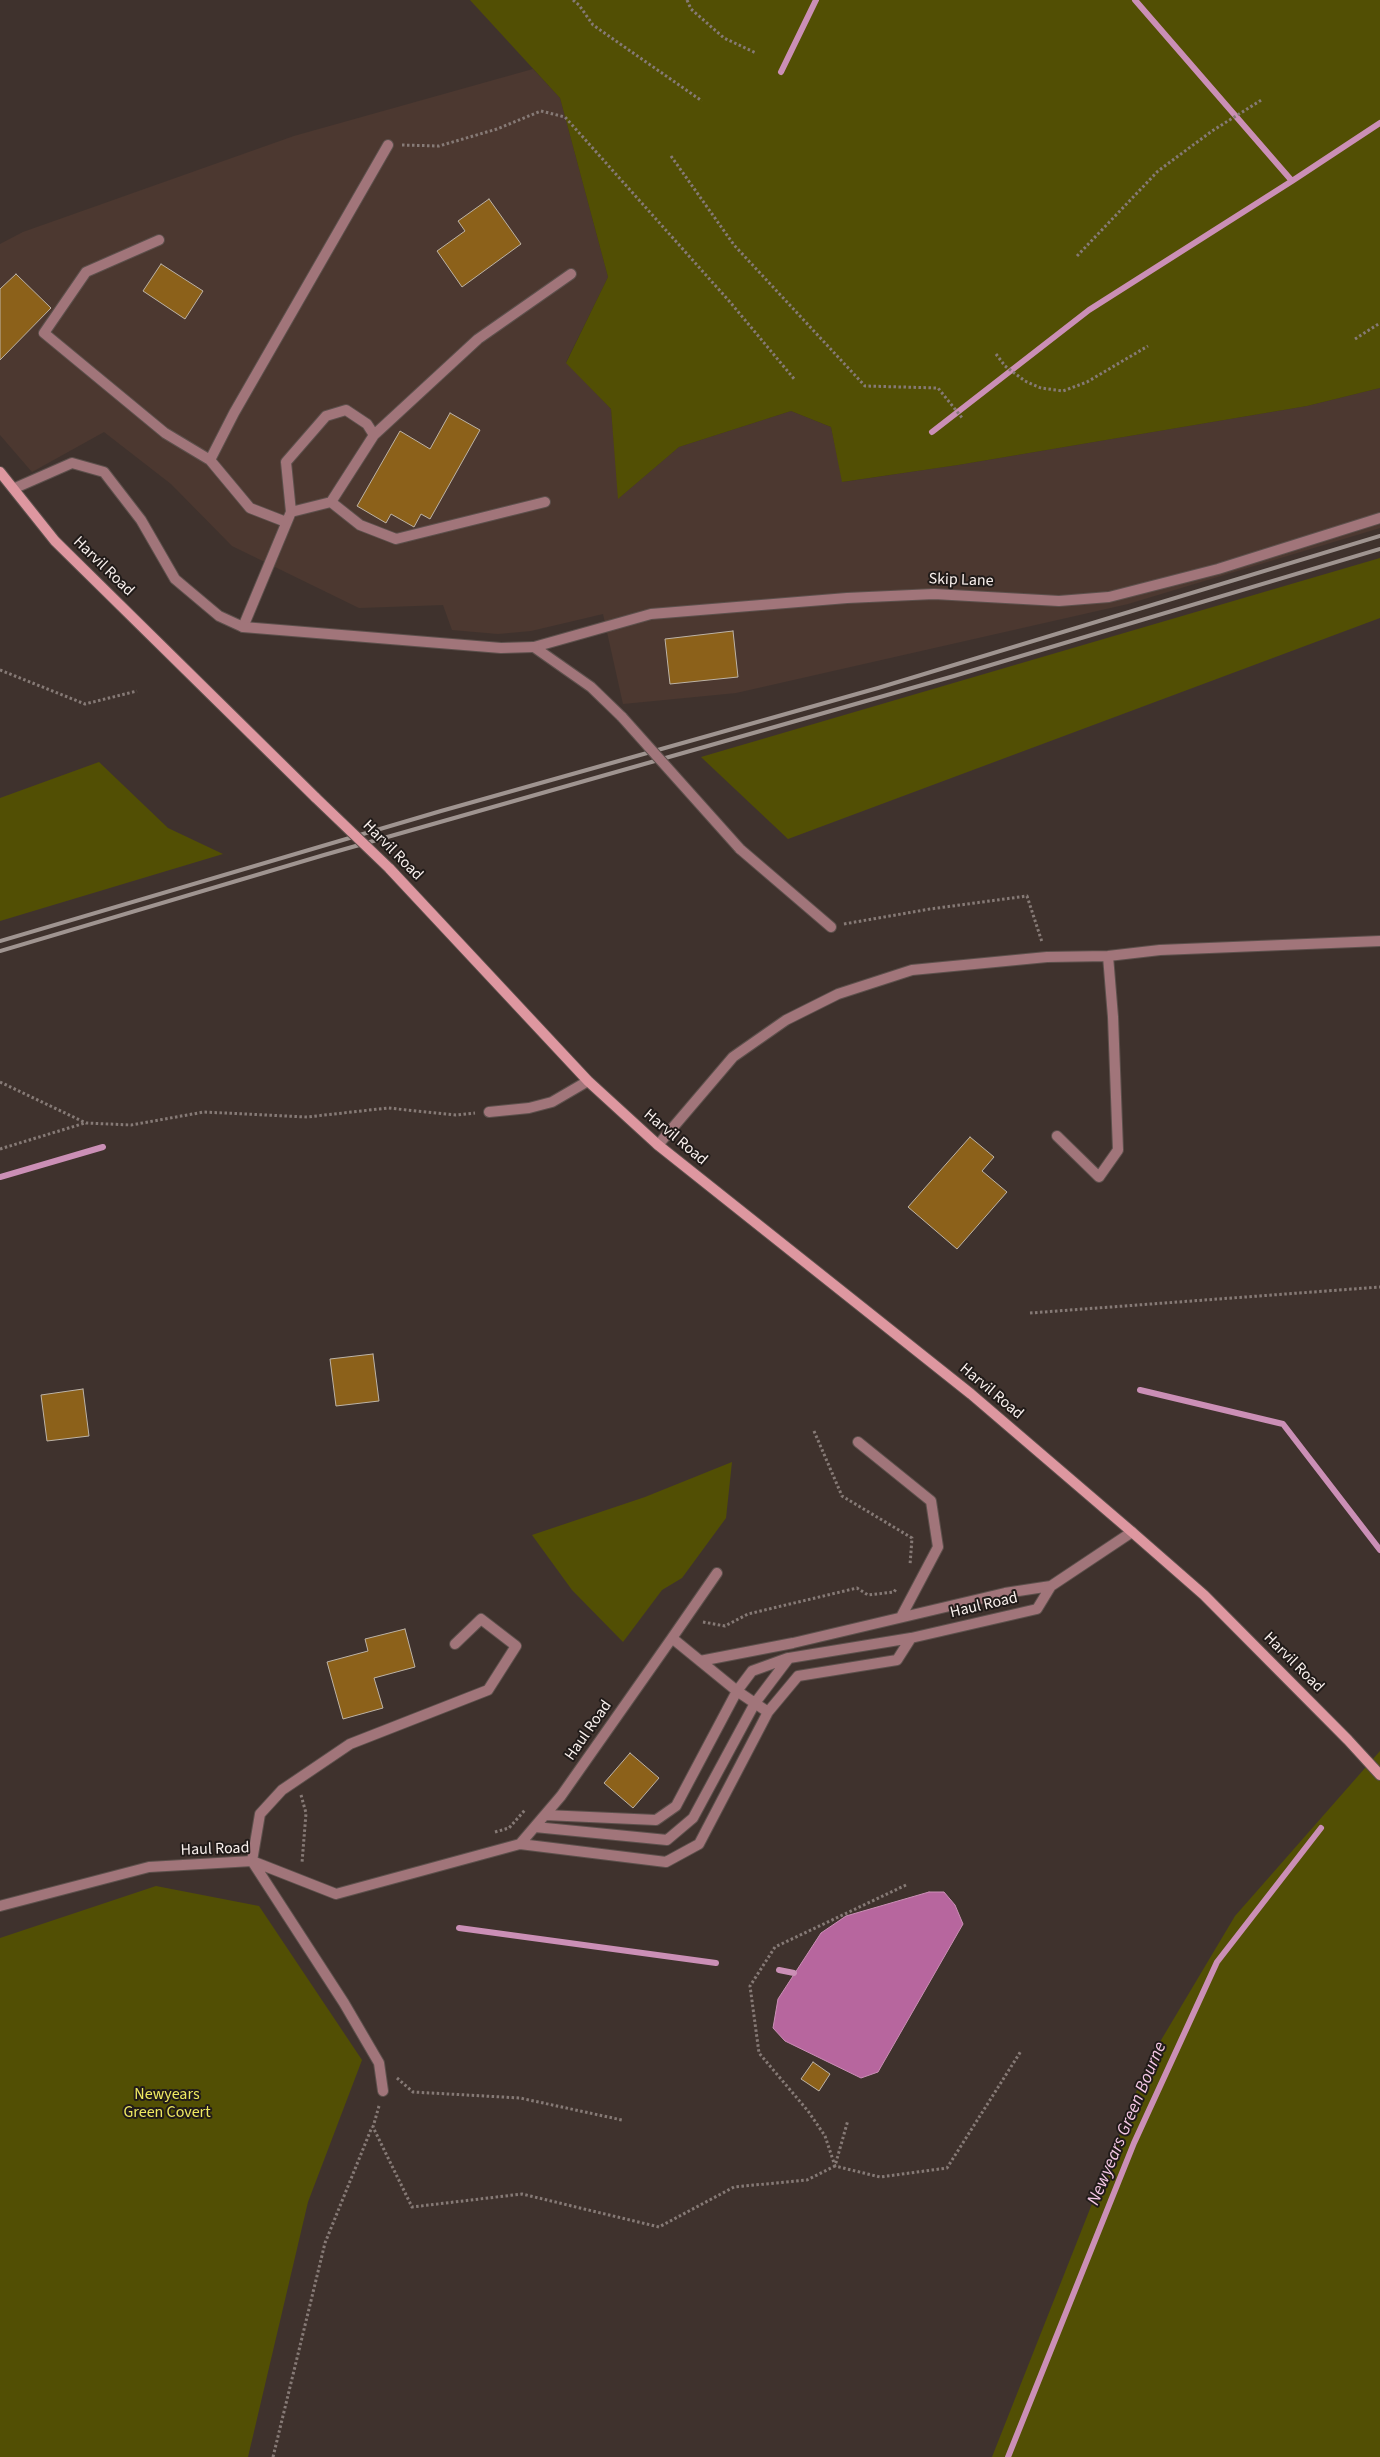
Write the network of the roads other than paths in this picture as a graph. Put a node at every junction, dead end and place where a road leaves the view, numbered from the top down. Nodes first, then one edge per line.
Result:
1 (388, 145) road end
2 (159, 240) dead end
3 (571, 274) dead end
4 (374, 434) junction
5 (210, 460) junction
6 (0, 472) edge
7 (15, 488) junction
8 (330, 502) junction
9 (546, 502) dead end
10 (288, 517) junction
11 (1380, 518) edge
12 (242, 626) junction
13 (534, 647) junction
14 (831, 926) road end
15 (1380, 940) edge
16 (1108, 956) junction
17 (588, 1082) junction
18 (489, 1112) road end
19 (1057, 1136) dead end
20 (658, 1145) junction
21 (858, 1442) dead end
22 (1132, 1532) junction
23 (717, 1574) dead end
24 (1052, 1586) junction
25 (901, 1618) junction
26 (672, 1638) junction
27 (911, 1638) junction
28 (455, 1644) dead end
29 (789, 1658) junction
30 (700, 1661) junction
31 (737, 1691) junction
32 (755, 1703) junction
33 (768, 1712) junction
34 (1380, 1775) edge
35 (545, 1814) junction
36 (535, 1827) junction
37 (520, 1844) junction
38 (252, 1861) junction
39 (0, 1906) edge
40 (383, 2091) road end

1 - 5 street
2 - 5 street
3 - 4 street
4 - 8 street
4 - 10 street
5 - 10 street
6 - 7 street, Harvil Road
7 - 12 street, Skip Lane
7 - 17 street, Harvil Road, bridge
8 - 9 street
8 - 10 street
10 - 12 street
11 - 13 street, Skip Lane
12 - 13 street, Skip Lane
13 - 14 street, bridge
15 - 16 street
16 - 19 street
16 - 20 street
17 - 18 street
17 - 20 street, Harvil Road
20 - 22 street, Harvil Road
21 - 25 street
22 - 24 street, Haul Road
22 - 34 street, Harvil Road
23 - 26 street, Haul Road
24 - 25 street
24 - 27 street, Haul Road
25 - 30 street
26 - 30 street
26 - 35 street, Haul Road
27 - 29 street, Haul Road
27 - 33 street
28 - 38 street
29 - 31 street, Haul Road
29 - 32 street
30 - 31 street
31 - 32 street
31 - 35 street, Haul Road
32 - 33 street
32 - 36 street
33 - 37 street
35 - 36 street, Haul Road
36 - 37 street, Haul Road
37 - 38 street, Haul Road
38 - 39 street, Haul Road
38 - 40 street

